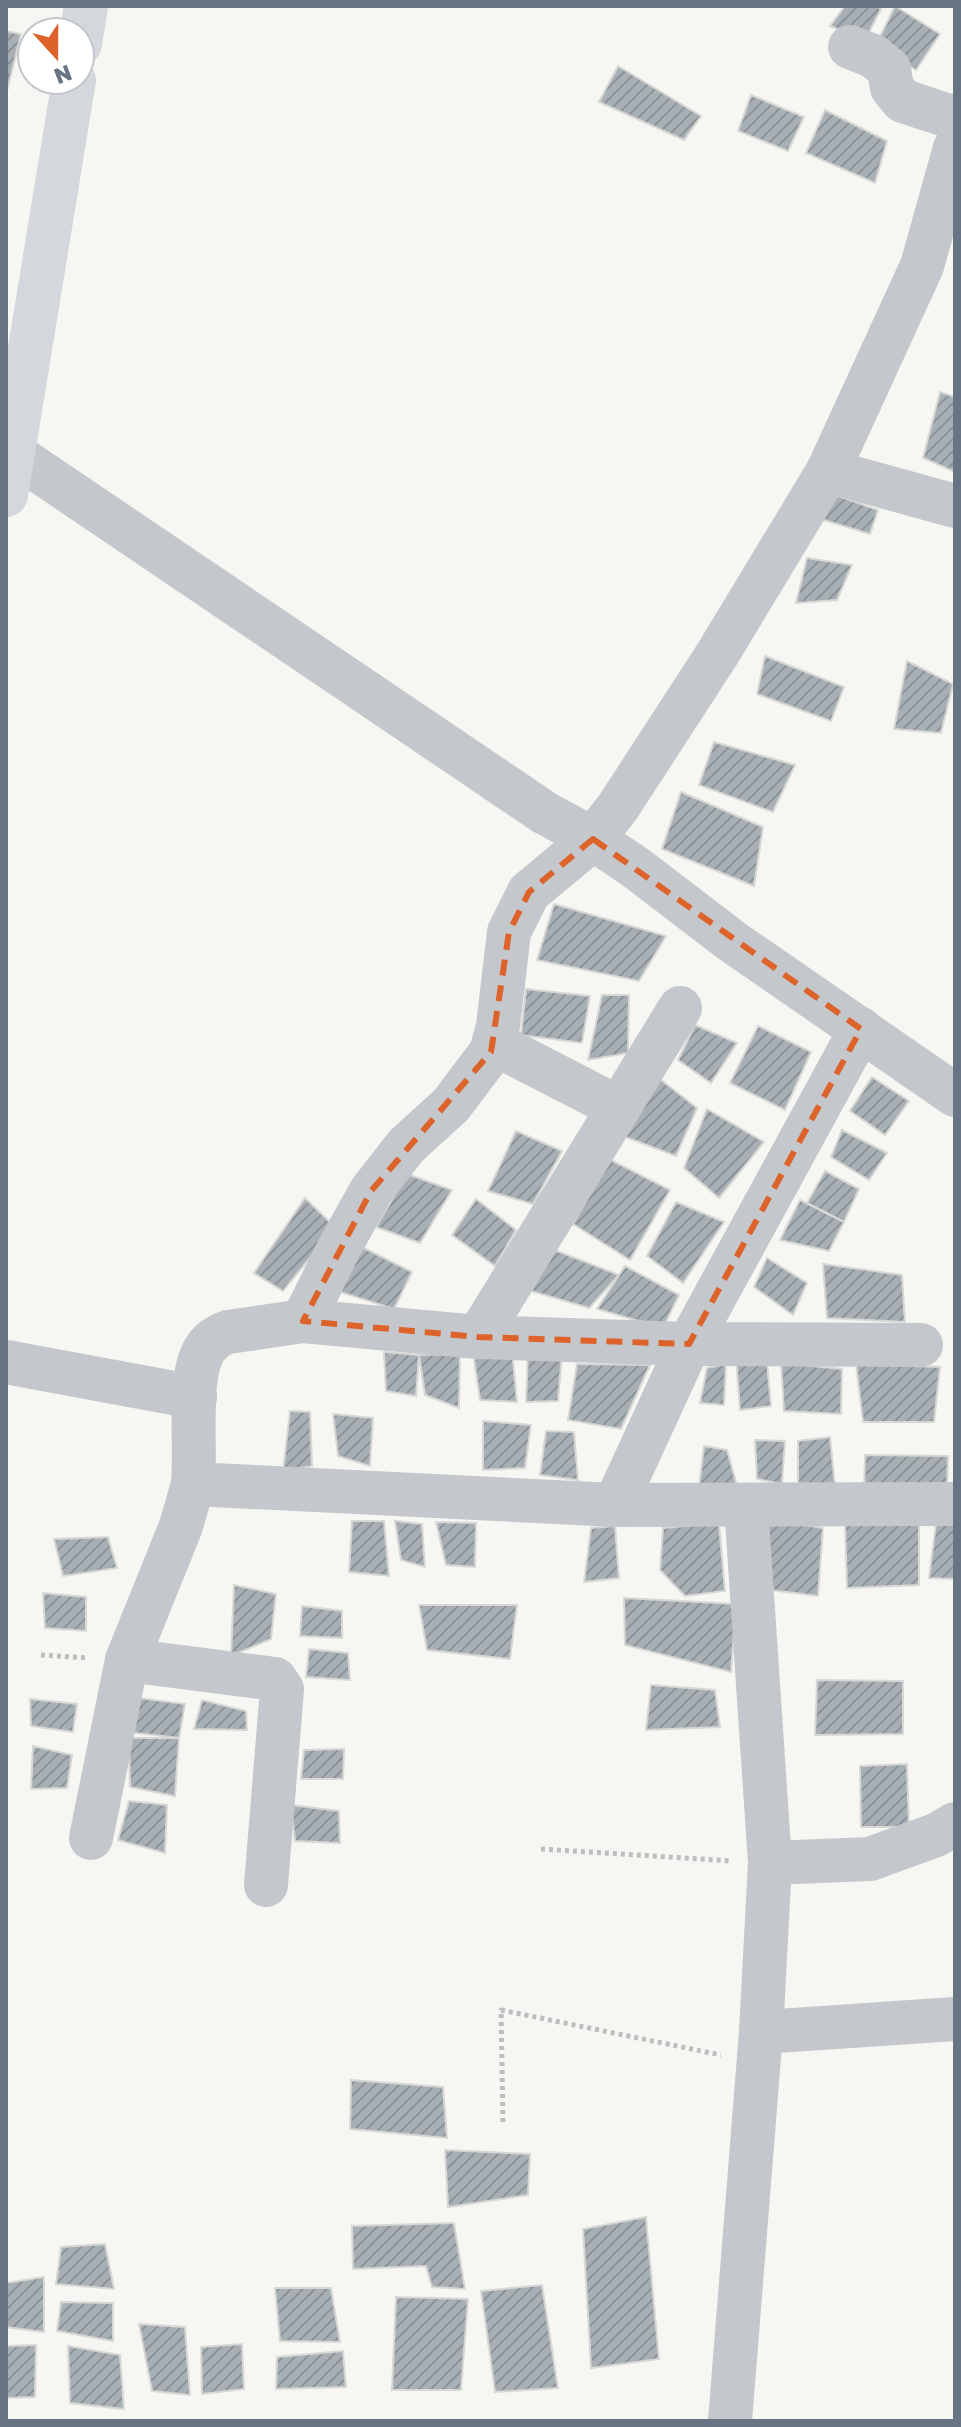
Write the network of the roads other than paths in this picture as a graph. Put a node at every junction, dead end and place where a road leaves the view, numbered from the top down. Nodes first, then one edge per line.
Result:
1 (850, 47) dead end
2 (71, 96) edge
3 (955, 118) edge
4 (955, 148) edge
5 (938, 272) edge
6 (828, 471) junction
7 (10, 475) edge
8 (955, 506) edge
9 (593, 839) junction
10 (680, 1008) dead end
11 (861, 1029) junction
12 (495, 1044) junction
13 (955, 1095) edge
14 (619, 1108) junction
15 (303, 1321) junction
16 (478, 1337) junction
17 (689, 1344) junction
18 (921, 1345) dead end
19 (6, 1362) edge
20 (195, 1397) junction
21 (193, 1484) junction
22 (955, 1504) edge
23 (615, 1505) junction
24 (746, 1505) junction
25 (127, 1660) junction
26 (955, 1824) edge
27 (91, 1838) dead end
28 (770, 1863) junction
29 (266, 1885) dead end
30 (955, 2019) edge
31 (759, 2047) junction
32 (730, 2421) edge

1 - 3 street
2 - 7 main road
4 - 5 street
5 - 6 street
6 - 8 street
6 - 9 street
7 - 9 street
9 - 11 street
9 - 12 street
10 - 14 street
11 - 13 street
11 - 17 street
12 - 14 street
12 - 15 street
14 - 16 street
15 - 16 street
15 - 20 street
16 - 17 street
17 - 18 street
17 - 23 street
19 - 20 street
20 - 21 street
21 - 23 street
21 - 25 street
22 - 24 street
23 - 24 street
24 - 28 street
25 - 27 street
25 - 29 street
26 - 28 street
28 - 31 street
30 - 31 street
31 - 32 street

